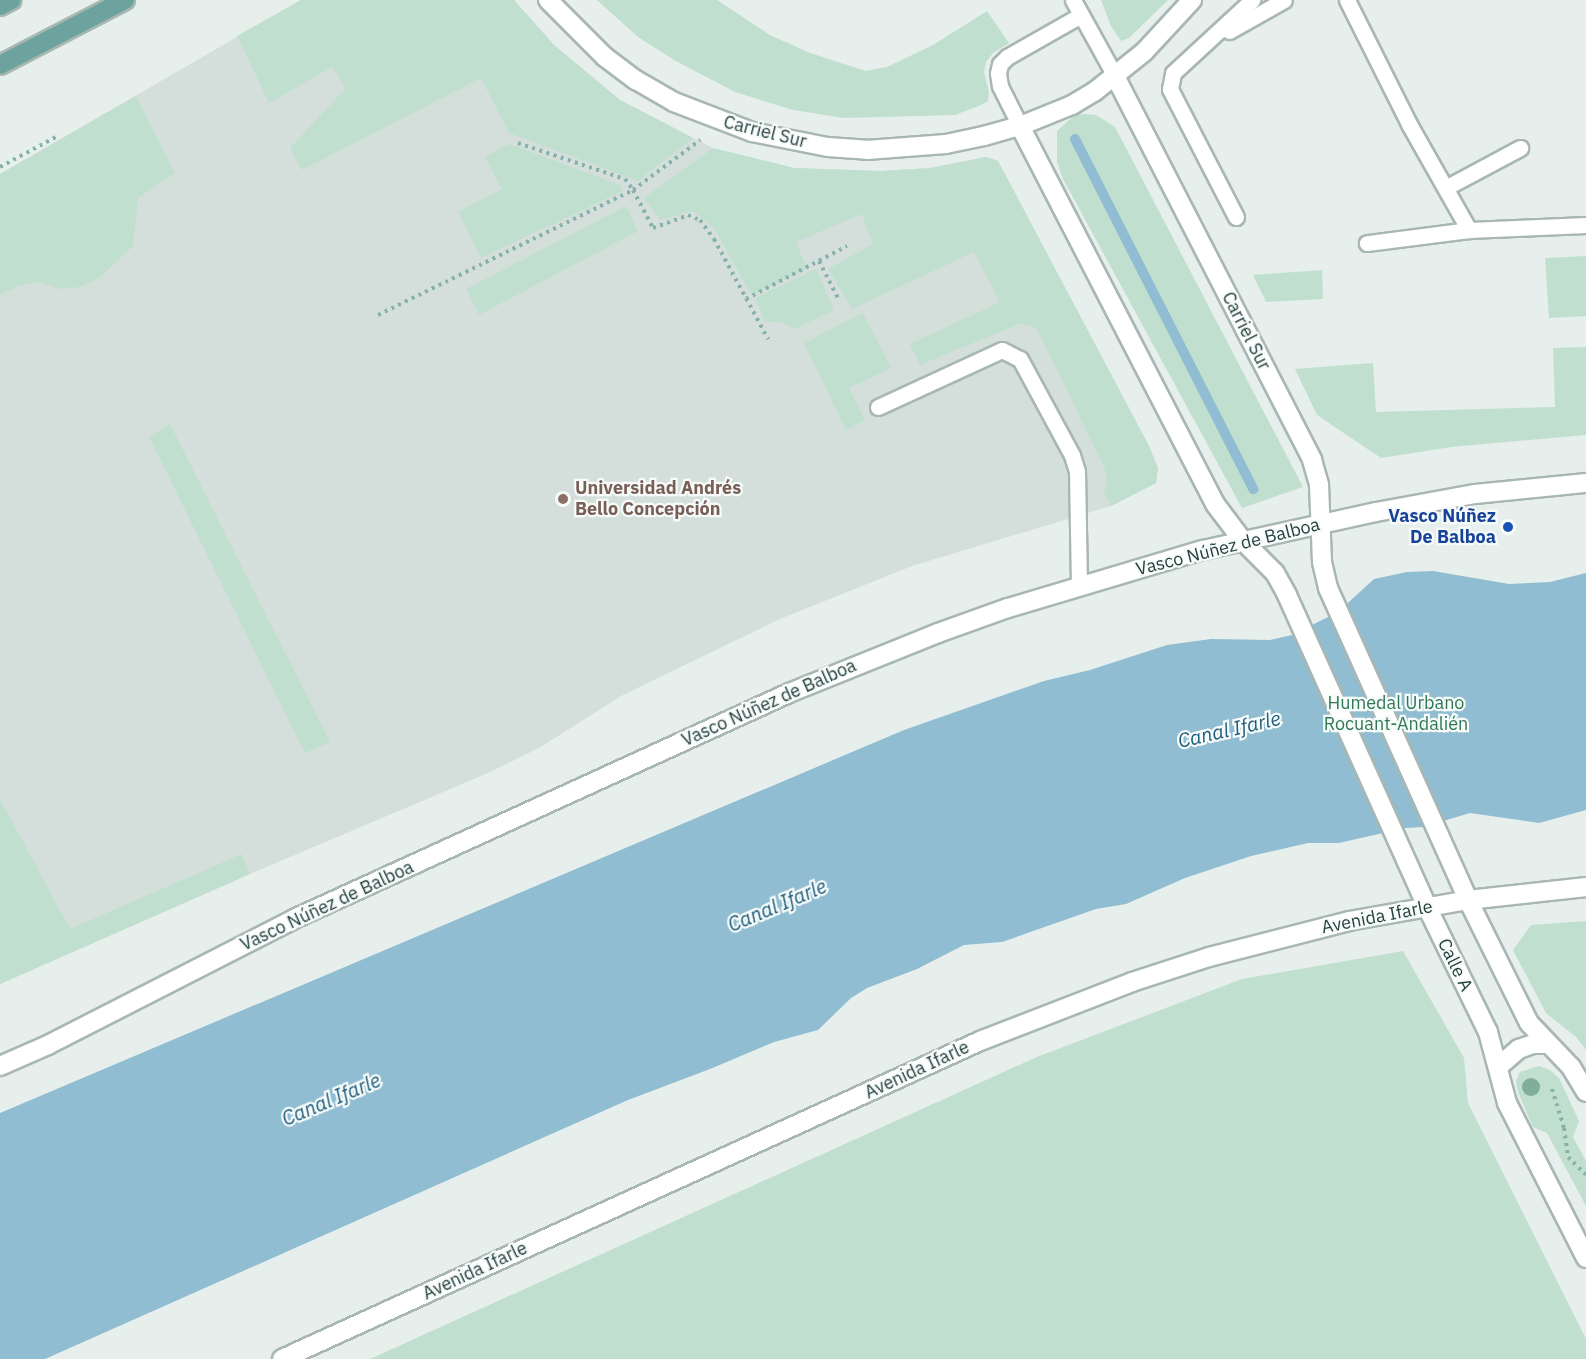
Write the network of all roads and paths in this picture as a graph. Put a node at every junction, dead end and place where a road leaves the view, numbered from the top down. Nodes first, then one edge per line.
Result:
1 (12, 0) edge
2 (125, 0) edge
3 (548, 0) edge
4 (1073, 0) edge
5 (1192, 0) edge
6 (1252, 0) edge
7 (1284, 0) edge
8 (1347, 0) edge
9 (0, 6) edge
10 (1081, 15) junction
11 (1204, 45) junction
12 (0, 65) edge
13 (1115, 76) junction
14 (714, 119) junction
15 (1020, 126) junction
16 (56, 137) dead end
17 (518, 143) dead end
18 (1520, 148) dead end
19 (0, 167) edge
20 (1447, 187) junction
21 (633, 190) junction
22 (1236, 218) dead end
23 (1586, 225) edge
24 (1470, 230) junction
25 (1366, 243) dead end
26 (847, 246) dead end
27 (819, 261) junction
28 (746, 299) junction
29 (839, 300) dead end
30 (378, 315) dead end
31 (768, 339) dead end
32 (878, 407) dead end
33 (1586, 483) edge
34 (1321, 524) junction
35 (1244, 541) junction
36 (1079, 586) junction
37 (1586, 887) edge
38 (1468, 900) junction
39 (1427, 907) junction
40 (1554, 1050) junction
41 (0, 1066) edge
42 (1498, 1066) junction
43 (1586, 1092) edge
44 (1586, 1175) edge
45 (1586, 1258) edge
46 (282, 1359) edge

1 - 9 main road
2 - 12 main road
3 - 14 street, Carriel Sur
4 - 10 lane
5 - 13 street, Carriel Sur
6 - 11 lane
7 - 11 lane
8 - 20 lane
10 - 13 lane
10 - 15 lane
11 - 22 lane
13 - 15 street, Carriel Sur
13 - 34 street, Carriel Sur
14 - 15 street, Carriel Sur
14 - 21 path
15 - 35 street
16 - 19 path
17 - 21 path
18 - 20 lane
20 - 24 lane
21 - 28 path
21 - 30 path
23 - 24 lane
24 - 25 lane
26 - 27 path
27 - 28 path
27 - 29 path
28 - 31 path
32 - 36 lane
33 - 34 street, Vasco Núñez de Balboa
34 - 35 street, Vasco Núñez de Balboa
34 - 38 street, Carriel Sur
35 - 36 street, Vasco Núñez de Balboa
35 - 39 street, Calle A
36 - 41 street, Vasco Núñez de Balboa
37 - 38 street, Avenida Ifarle
38 - 39 street, Avenida Ifarle
38 - 40 street
39 - 42 street, Calle A
39 - 46 street, Avenida Ifarle
40 - 42 street
40 - 43 street
40 - 44 path
42 - 45 street, Calle A

